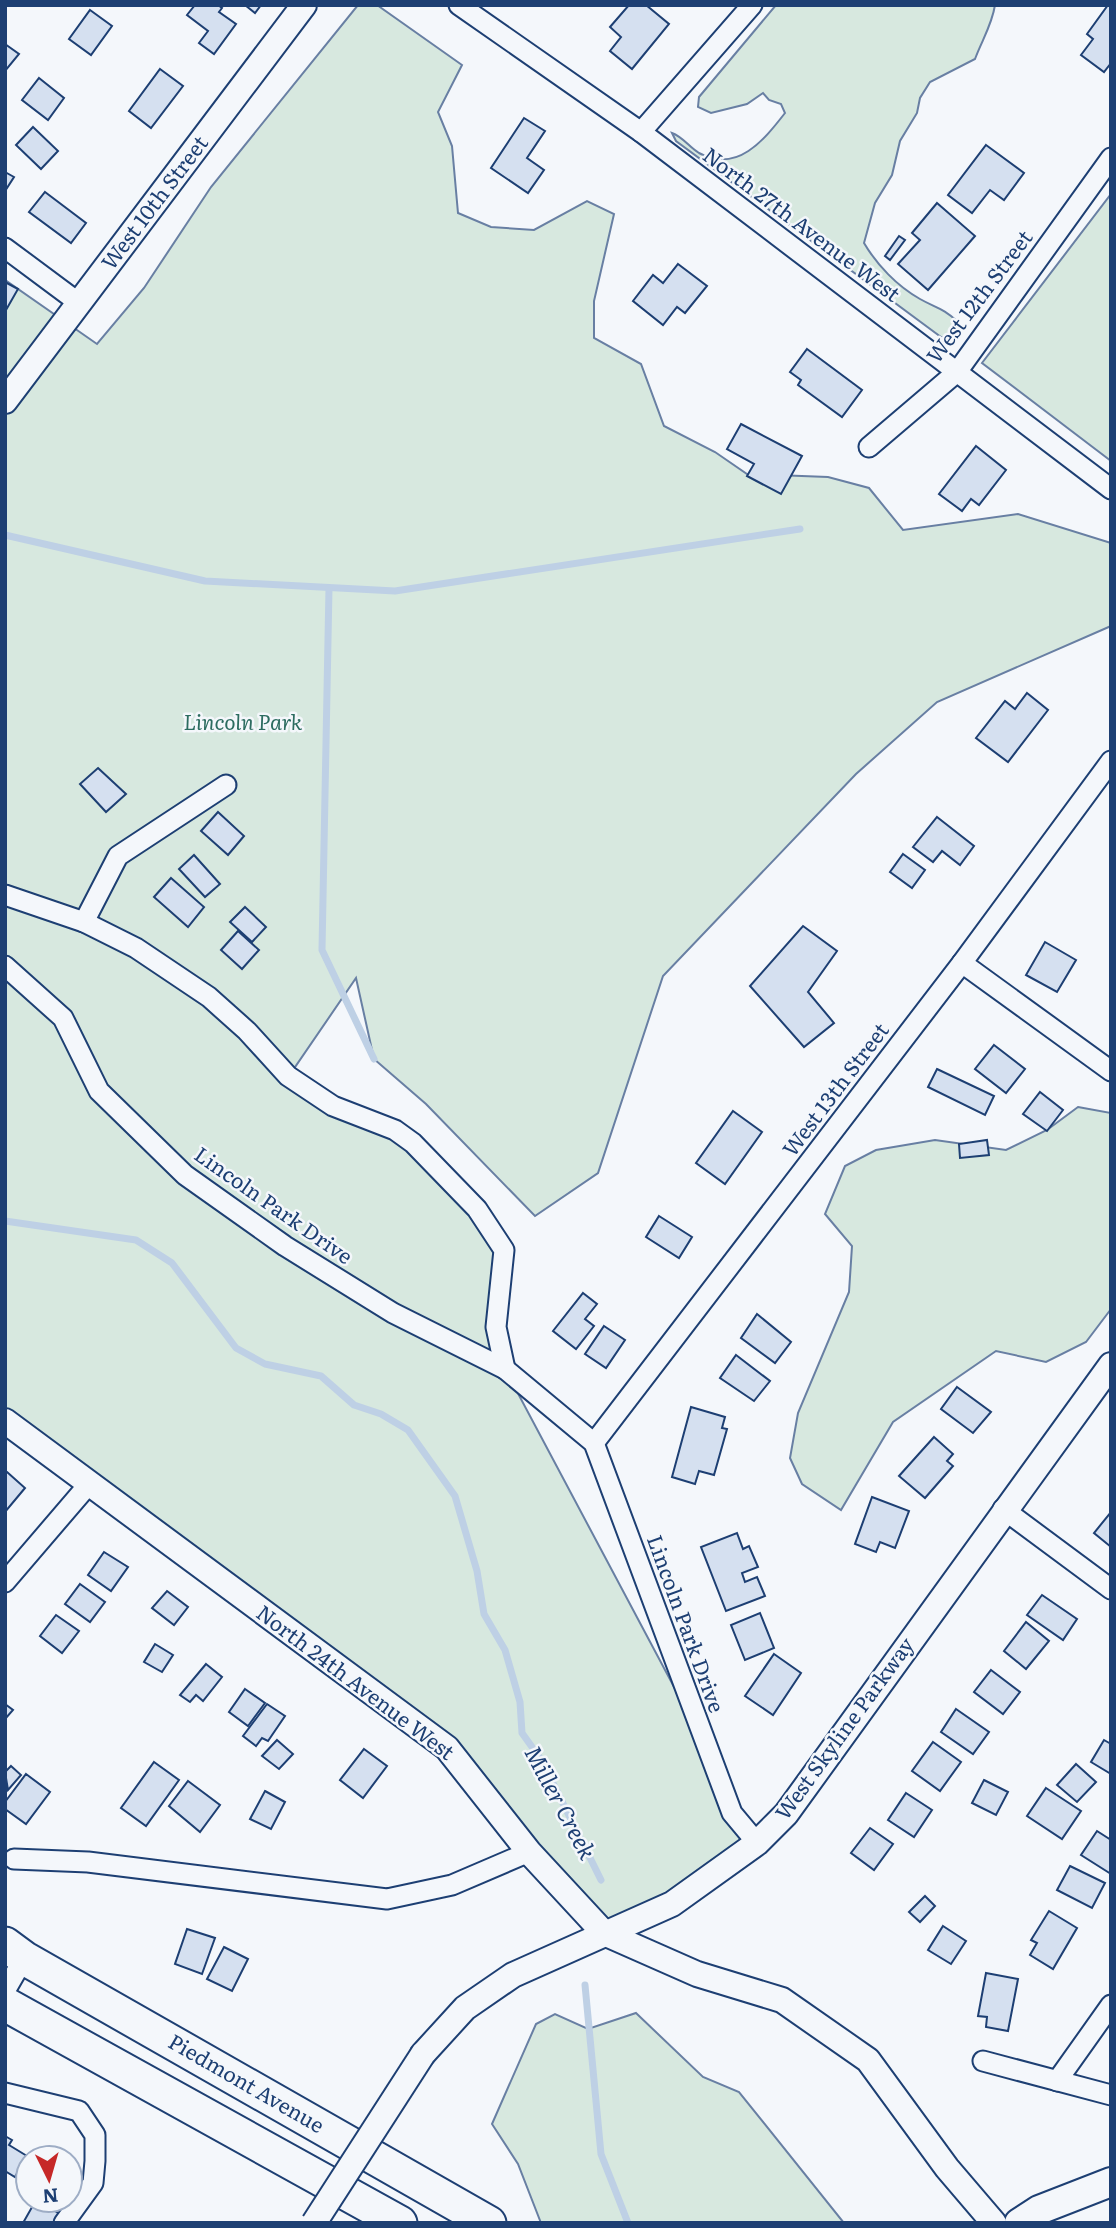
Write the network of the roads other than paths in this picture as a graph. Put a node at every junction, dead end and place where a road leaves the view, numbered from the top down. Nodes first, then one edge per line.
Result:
1 (304, 5) edge
2 (458, 5) edge
3 (752, 5) edge
4 (641, 132) junction
5 (1111, 158) edge
6 (5, 248) edge
7 (79, 303) junction
8 (957, 372) junction
9 (5, 401) edge
10 (869, 447) dead end
11 (1111, 489) edge
12 (1111, 761) edge
13 (226, 785) dead end
14 (5, 895) edge
15 (84, 922) junction
16 (962, 962) junction
17 (5, 966) edge
18 (1111, 1071) edge
19 (1111, 1365) edge
20 (505, 1368) junction
21 (5, 1421) edge
22 (594, 1443) junction
23 (89, 1484) junction
24 (1003, 1509) junction
25 (5, 1582) edge
26 (1111, 1589) edge
27 (757, 1843) junction
28 (529, 1852) junction
29 (14, 1859) dead end
30 (604, 1933) junction
31 (15, 1951) edge
32 (5, 1991) edge
33 (5, 2004) edge
34 (1111, 2005) edge
35 (983, 2061) dead end
36 (1057, 2081) junction
37 (5, 2093) edge
38 (1111, 2095) edge
39 (1111, 2182) edge
40 (64, 2223) edge
41 (314, 2223) edge
42 (400, 2223) edge
43 (489, 2223) edge
44 (994, 2223) edge
45 (1019, 2223) edge

1 - 7 street, West 10th Street
2 - 4 street, North 27th Avenue West
3 - 4 street
4 - 8 street, North 27th Avenue West
5 - 8 street, West 12th Street
6 - 7 street
7 - 9 street, West 10th Street
8 - 10 street, West 12th Street
8 - 11 street, North 27th Avenue West
12 - 16 street, West 13th Street
13 - 15 street
14 - 15 street
15 - 20 street
16 - 18 street
16 - 22 street, West 13th Street
17 - 20 street, Lincoln Park Drive
19 - 24 street, West Skyline Parkway
20 - 22 street, Lincoln Park Drive
21 - 23 street, North 24th Avenue West
22 - 27 street, Lincoln Park Drive
23 - 25 street
23 - 28 street, North 24th Avenue West
24 - 26 street
24 - 27 street, West Skyline Parkway
27 - 30 street, West Skyline Parkway
28 - 29 street
28 - 30 street, North 24th Avenue West
30 - 41 street, West Skyline Parkway, bridge
30 - 44 street, North 24th Avenue West
31 - 32 street
31 - 43 highway, Piedmont Avenue
33 - 42 highway
34 - 36 street
35 - 36 street
36 - 38 street
37 - 40 street
39 - 45 main road

